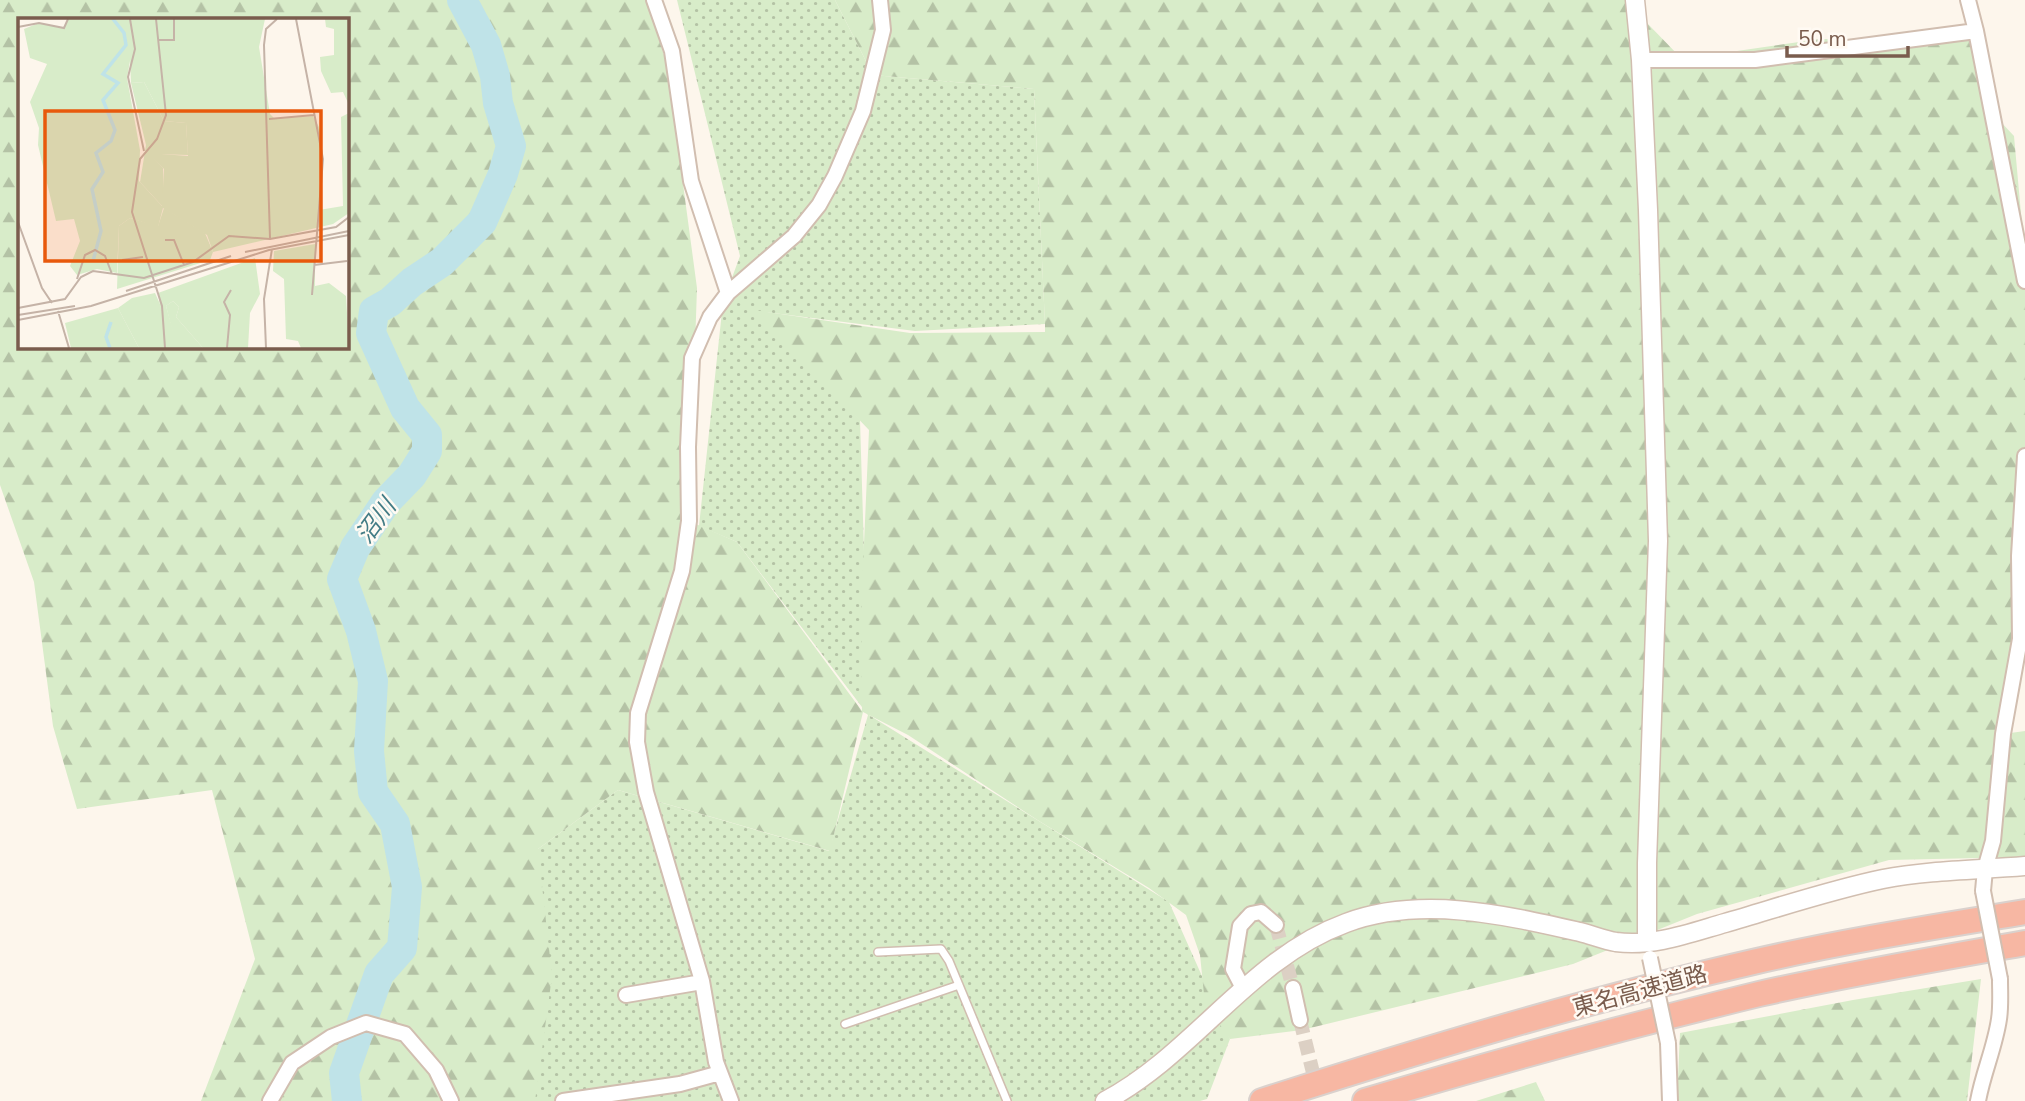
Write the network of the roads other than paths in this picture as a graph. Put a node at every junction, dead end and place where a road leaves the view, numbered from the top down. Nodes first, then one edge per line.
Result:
1 (654, 0) edge
2 (880, 0) edge
3 (1635, 0) edge
4 (1968, 0) edge
5 (1976, 31) junction
6 (1641, 60) junction
7 (2025, 281) edge
8 (728, 293) junction
9 (2025, 456) edge
10 (2025, 866) edge
11 (1985, 869) junction
12 (2025, 912) edge
13 (1276, 925) dead end
14 (2025, 943) edge
15 (1648, 950) junction
16 (878, 952) dead end
17 (702, 982) junction
18 (959, 985) junction
19 (1293, 988) tunnel mouth
20 (1244, 990) junction
21 (626, 995) dead end
22 (1300, 1020) tunnel mouth
23 (845, 1024) dead end
24 (720, 1073) junction
25 (634, 1096) edge
26 (270, 1101) edge
27 (451, 1101) edge
28 (563, 1101) edge
29 (731, 1101) edge
30 (1007, 1101) edge
31 (1105, 1101) edge
32 (1262, 1101) edge
33 (1365, 1101) edge
34 (1670, 1101) edge
35 (1978, 1101) edge

1 - 8 street
2 - 8 street
3 - 6 street
4 - 5 street
5 - 6 street
5 - 7 street
6 - 15 street
8 - 17 street
9 - 11 street
10 - 11 street
11 - 15 street
11 - 35 street, bridge
12 - 32 highway, 東名高速道路
13 - 20 street
14 - 33 highway, 東名高速道路
15 - 20 street
15 - 34 street, bridge
16 - 18 lane
17 - 21 street
17 - 24 street
18 - 23 lane
18 - 30 lane
19 - 22 street
20 - 31 street
24 - 25 street
24 - 29 street
25 - 28 street
26 - 27 street

